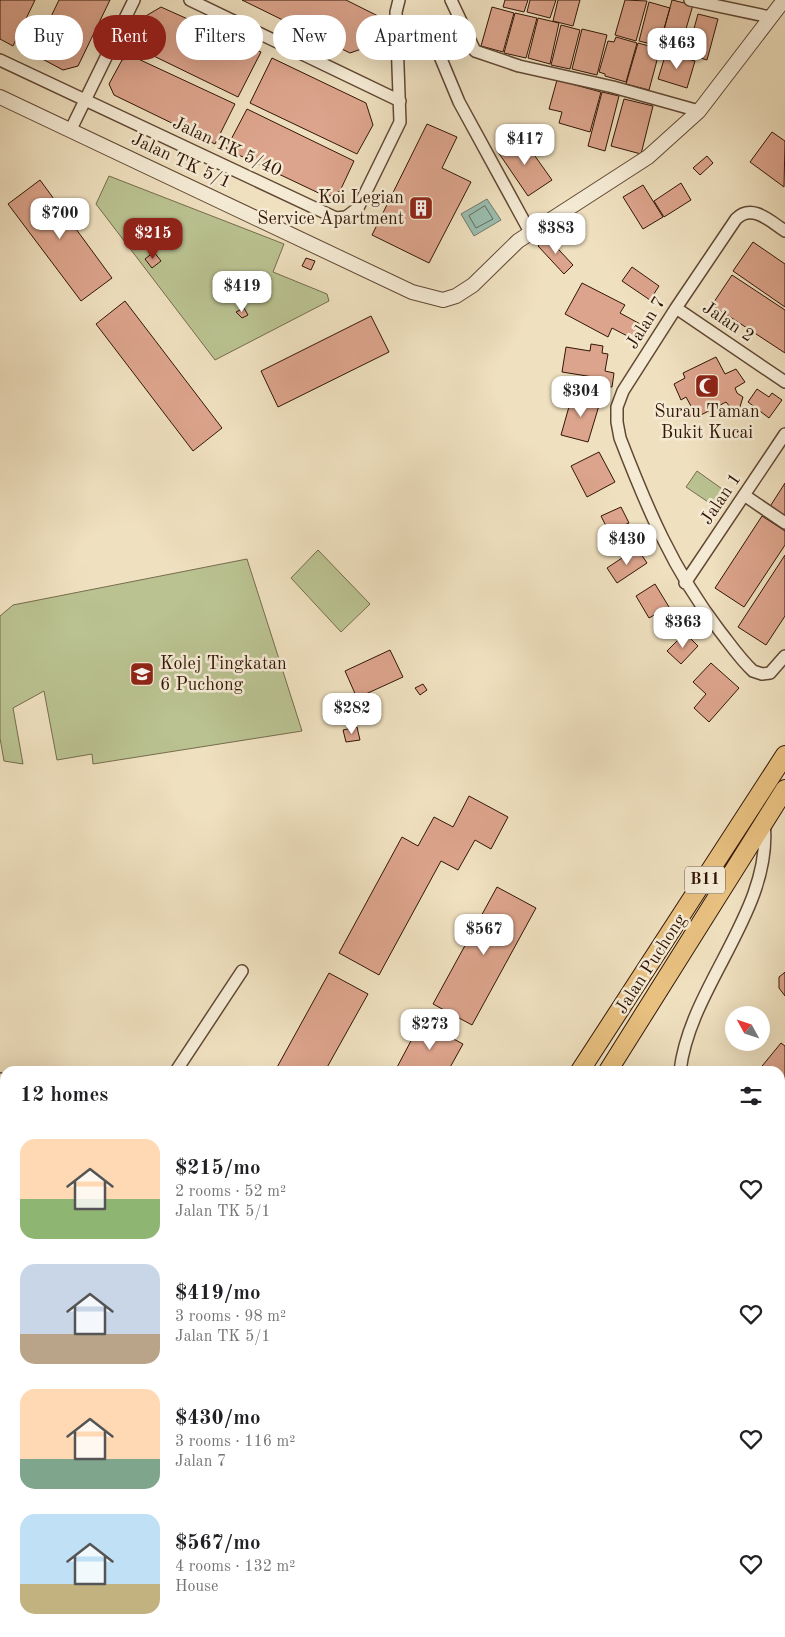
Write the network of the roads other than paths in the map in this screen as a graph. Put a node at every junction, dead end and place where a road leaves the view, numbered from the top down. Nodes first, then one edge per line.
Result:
1 (134, 0) edge
2 (190, 0) edge
3 (399, 0) edge
4 (451, 0) edge
5 (690, 0) edge
6 (784, 0) edge
7 (770, 17) junction
8 (0, 60) edge
9 (442, 60) edge
10 (0, 97) edge
11 (85, 100) junction
12 (400, 100) junction
13 (700, 111) junction
14 (71, 129) junction
15 (785, 231) edge
16 (530, 232) junction
17 (676, 308) junction
18 (785, 382) edge
19 (785, 434) edge
20 (744, 495) junction
21 (785, 522) edge
22 (685, 583) junction
23 (785, 656) edge
24 (785, 755) edge
25 (785, 789) edge
26 (764, 820) junction
27 (242, 971) dead end
28 (622, 1047) junction
29 (179, 1066) edge
30 (583, 1066) edge
31 (611, 1066) edge
32 (620, 1066) edge
33 (681, 1066) edge

1 - 11 street
2 - 12 street
3 - 12 street, Jalan TK 5/40
4 - 13 street
5 - 7 street
6 - 7 street
7 - 13 street
8 - 11 street, Jalan TK 5/40
9 - 16 street
10 - 14 street, Jalan TK 5/1
11 - 12 street, Jalan TK 5/40
11 - 14 street
13 - 16 street
14 - 16 street, Jalan TK 5/1
15 - 17 street, Jalan 7
17 - 18 street, Jalan 2
17 - 22 street, Jalan 7
19 - 20 street, Jalan 1
20 - 21 street
20 - 22 street, Jalan 1
22 - 23 street, Jalan 7
24 - 30 main road, Jalan Puchong / B11
25 - 26 main road, Jalan Puchong / B11
26 - 28 main road, Jalan Puchong / B11
26 - 33 street
27 - 29 street
28 - 31 main road, Jalan Puchong / B11
28 - 32 street

